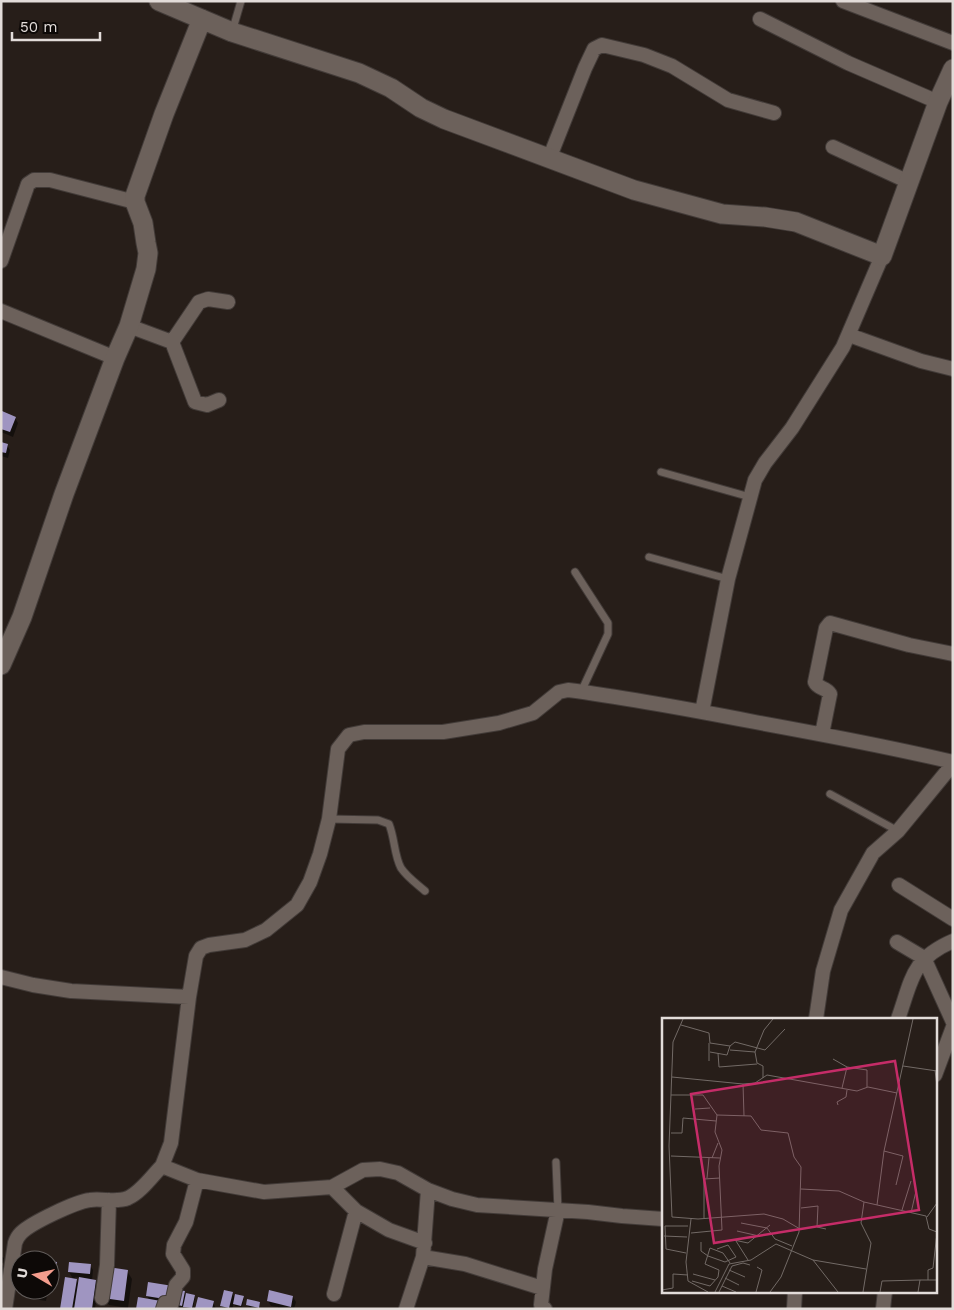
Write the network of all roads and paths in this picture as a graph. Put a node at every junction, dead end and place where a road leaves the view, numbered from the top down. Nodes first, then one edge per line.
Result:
1 (159, 1) edge
2 (242, 1) edge
3 (842, 1) edge
4 (760, 19) dead end
5 (202, 20) junction
6 (232, 32) junction
7 (953, 43) edge
8 (953, 69) edge
9 (938, 102) junction
10 (774, 113) dead end
11 (834, 147) dead end
12 (549, 159) junction
13 (909, 182) junction
14 (135, 202) junction
15 (882, 256) junction
16 (1, 261) edge
17 (228, 302) dead end
18 (1, 311) edge
19 (129, 326) junction
20 (849, 335) junction
21 (172, 342) junction
22 (114, 358) junction
23 (953, 369) edge
24 (219, 400) dead end
25 (661, 472) dead end
26 (750, 497) junction
27 (649, 557) dead end
28 (575, 572) dead end
29 (728, 579) junction
30 (953, 654) edge
31 (1, 665) edge
32 (580, 692) junction
33 (702, 712) junction
34 (822, 734) junction
35 (953, 763) edge
36 (830, 794) dead end
37 (329, 819) junction
38 (898, 831) junction
39 (899, 886) dead end
40 (425, 891) dead end
41 (953, 919) edge
42 (953, 941) edge
43 (897, 942) dead end
44 (924, 958) junction
45 (1, 977) edge
46 (189, 997) junction
47 (948, 997) edge
48 (816, 1018) edge
49 (898, 1018) edge
50 (953, 1022) edge
51 (953, 1027) edge
52 (936, 1072) edge
53 (556, 1162) dead end
54 (162, 1166) junction
55 (197, 1180) junction
56 (332, 1187) junction
57 (428, 1190) junction
58 (109, 1200) junction
59 (558, 1210) junction
60 (356, 1211) junction
61 (662, 1219) edge
62 (425, 1243) junction
63 (423, 1257) junction
64 (542, 1288) junction
65 (795, 1292) edge
66 (885, 1292) edge
67 (334, 1294) dead end
68 (102, 1298) dead end
69 (5, 1309) edge
70 (163, 1309) edge
71 (406, 1309) edge
72 (545, 1309) edge
73 (794, 1309) edge
74 (884, 1309) edge

1 - 5 street
2 - 6 lane
3 - 7 street
4 - 9 street
5 - 6 street
5 - 14 street
6 - 12 street
8 - 9 street
9 - 13 street
10 - 12 street
11 - 13 street
12 - 15 street
13 - 15 street
14 - 16 street
14 - 19 street
15 - 20 street
17 - 21 street
18 - 22 street
19 - 21 street
19 - 22 street
20 - 23 street
20 - 26 street
21 - 24 street
22 - 31 street
25 - 26 lane
26 - 29 street
27 - 29 lane
28 - 32 lane
29 - 33 street
30 - 34 street
32 - 33 street
32 - 37 street
33 - 34 street
34 - 35 street
35 - 38 street
36 - 38 lane
37 - 40 lane
37 - 46 street
38 - 48 street
39 - 41 street
42 - 44 street
43 - 44 street
44 - 47 street
44 - 49 street
45 - 46 street
46 - 54 street
47 - 50 street
51 - 52 street
53 - 59 lane
54 - 55 street
54 - 58 street
55 - 56 street
55 - 70 street
56 - 57 street
56 - 60 street
57 - 59 street
57 - 62 street
58 - 68 street
58 - 69 street
59 - 61 street
59 - 64 street
60 - 62 street
60 - 67 street
62 - 63 street
63 - 64 street
63 - 71 street
64 - 72 street
65 - 73 street
66 - 74 street

